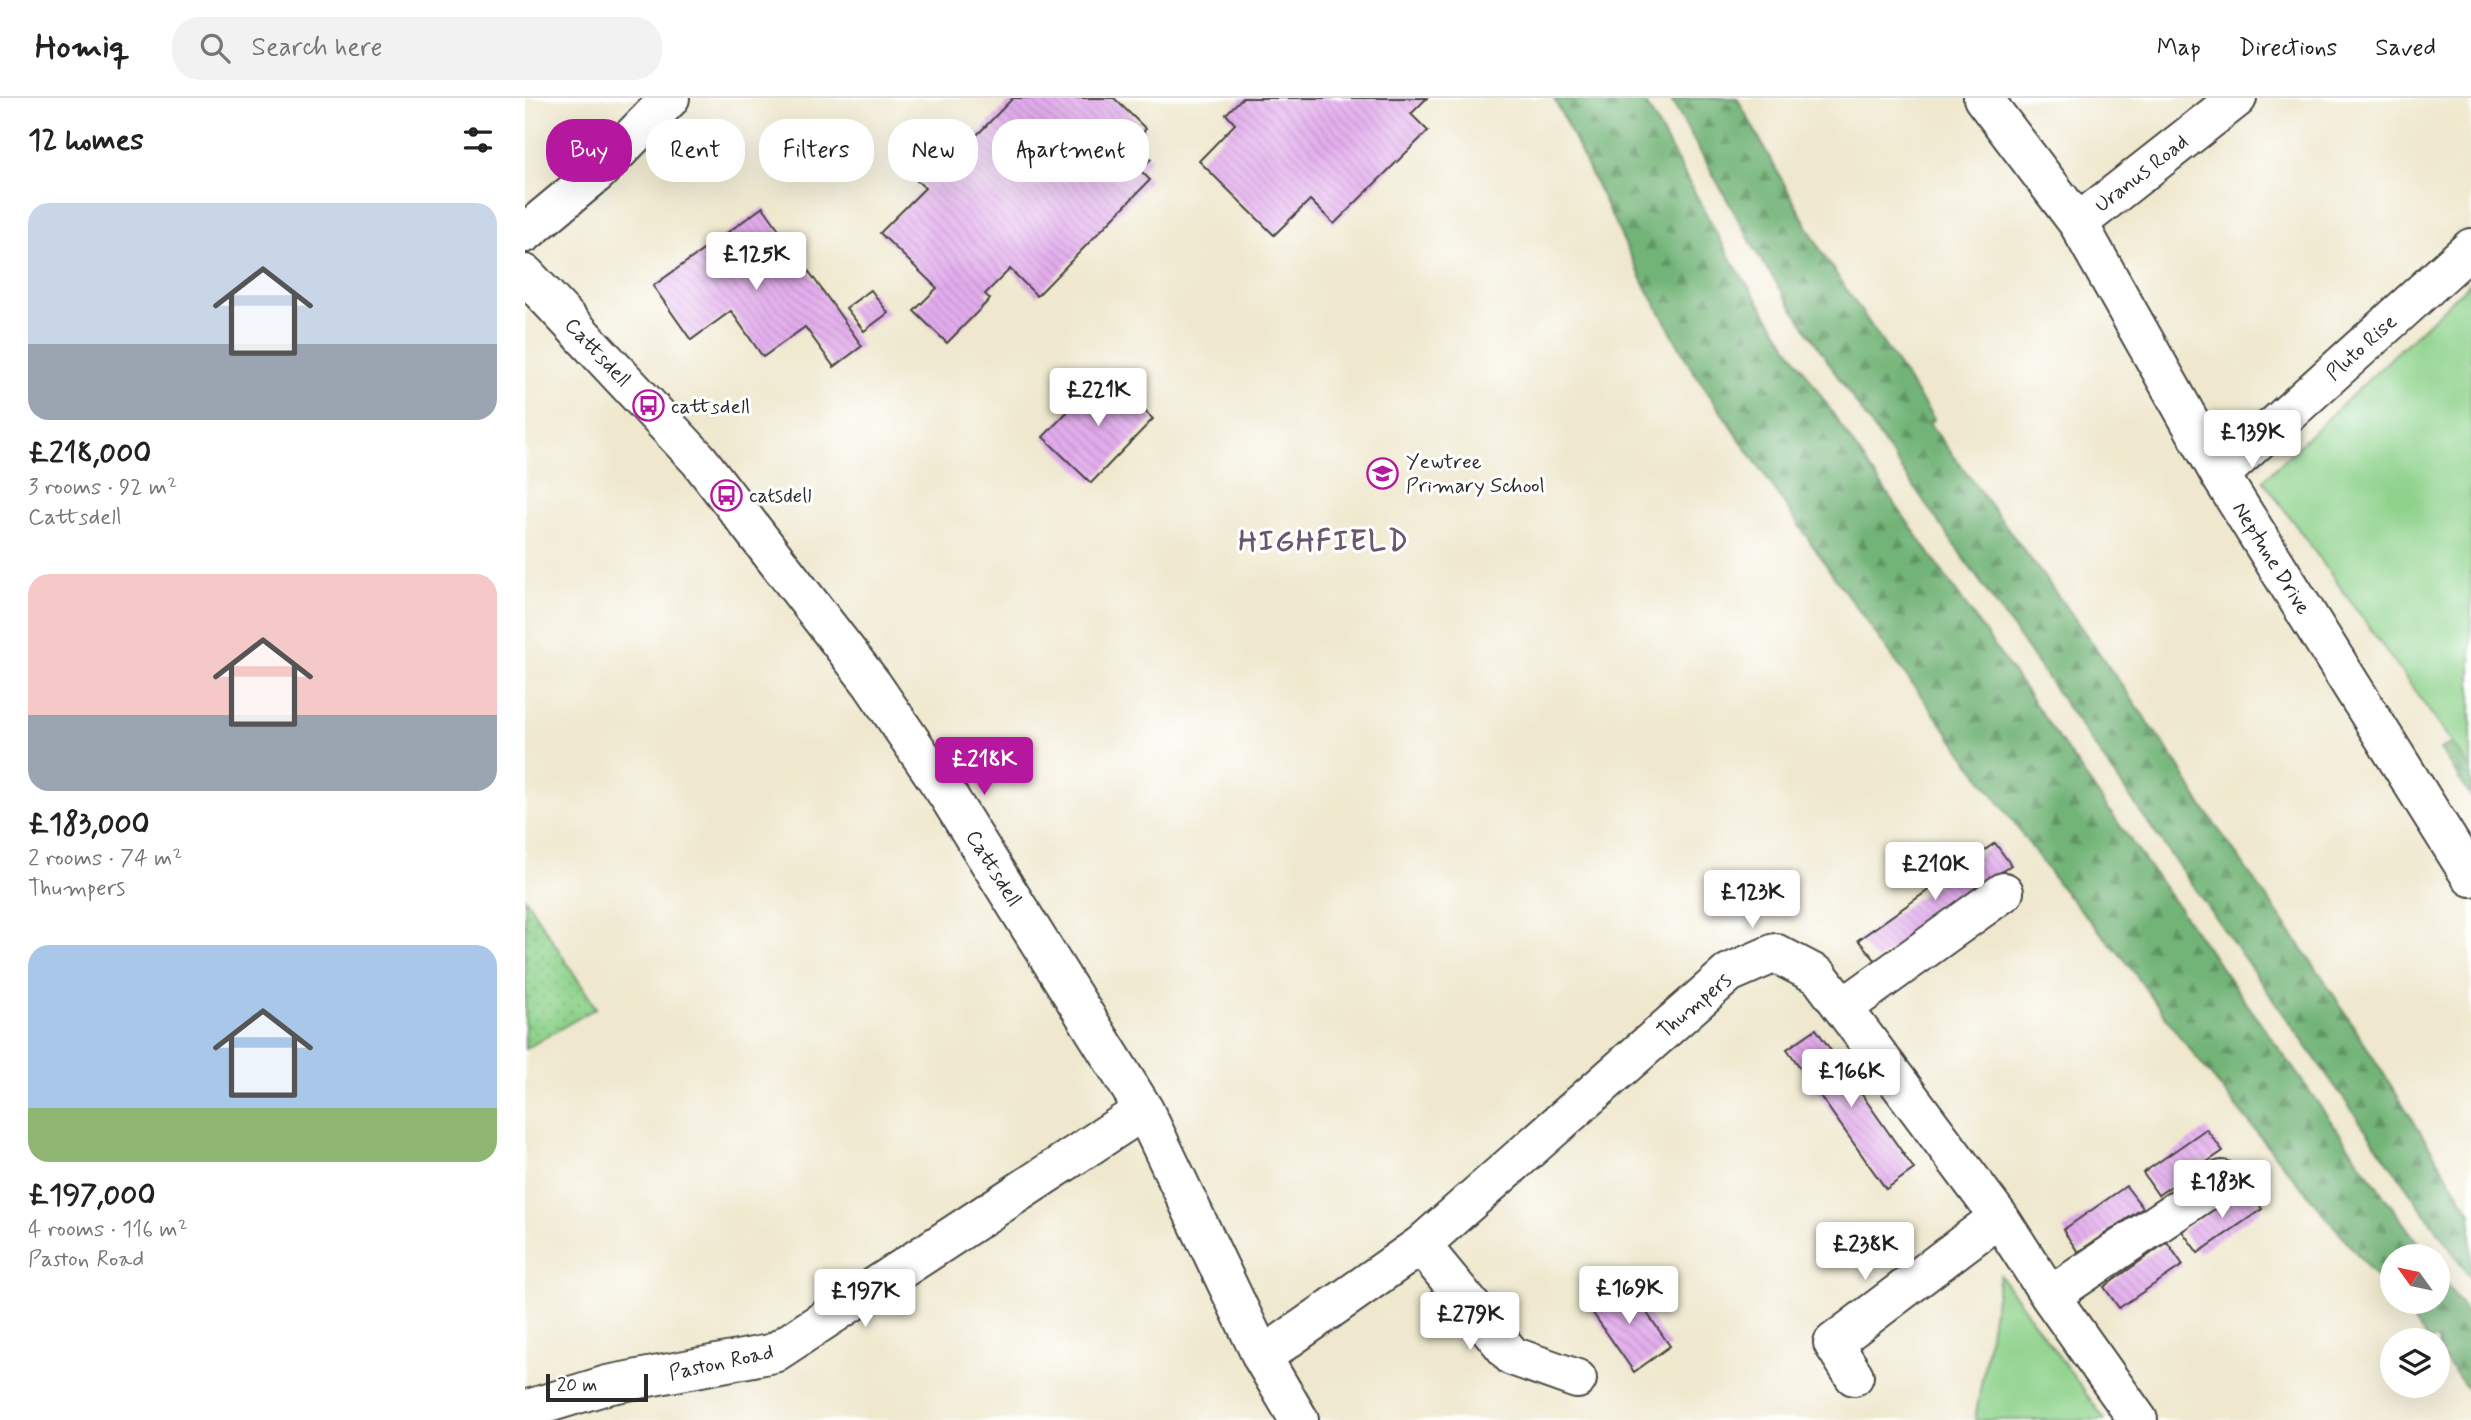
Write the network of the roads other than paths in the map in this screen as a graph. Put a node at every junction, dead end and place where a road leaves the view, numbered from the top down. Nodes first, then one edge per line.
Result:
1 (670, 98) edge
2 (1983, 98) edge
3 (2237, 98) edge
4 (2078, 223) junction
5 (525, 233) edge
6 (2471, 248) edge
7 (525, 274) edge
8 (2220, 475) junction
9 (2471, 877) edge
10 (2004, 892) dead end
11 (1843, 1007) junction
12 (1144, 1110) junction
13 (2222, 1180) dead end
14 (1999, 1217) junction
15 (1421, 1245) junction
16 (2050, 1296) junction
17 (1262, 1357) junction
18 (1854, 1376) dead end
19 (1577, 1379) dead end
20 (525, 1410) edge
21 (1299, 1420) edge
22 (2138, 1420) edge

1 - 5 street
2 - 4 street, Neptune Drive
3 - 4 street, Uranus Road
4 - 8 street, Neptune Drive
6 - 8 street, Pluto Rise
7 - 12 street, Cattsdell
8 - 9 street, Neptune Drive
10 - 11 street
11 - 14 street, Thumpers
11 - 15 street, Thumpers
12 - 17 street, Cattsdell
12 - 20 street, Paston Road
13 - 16 street
14 - 16 street, Thumpers
14 - 18 street
15 - 17 street, Thumpers
15 - 19 street
16 - 22 street, Thumpers
17 - 21 street, Cattsdell

